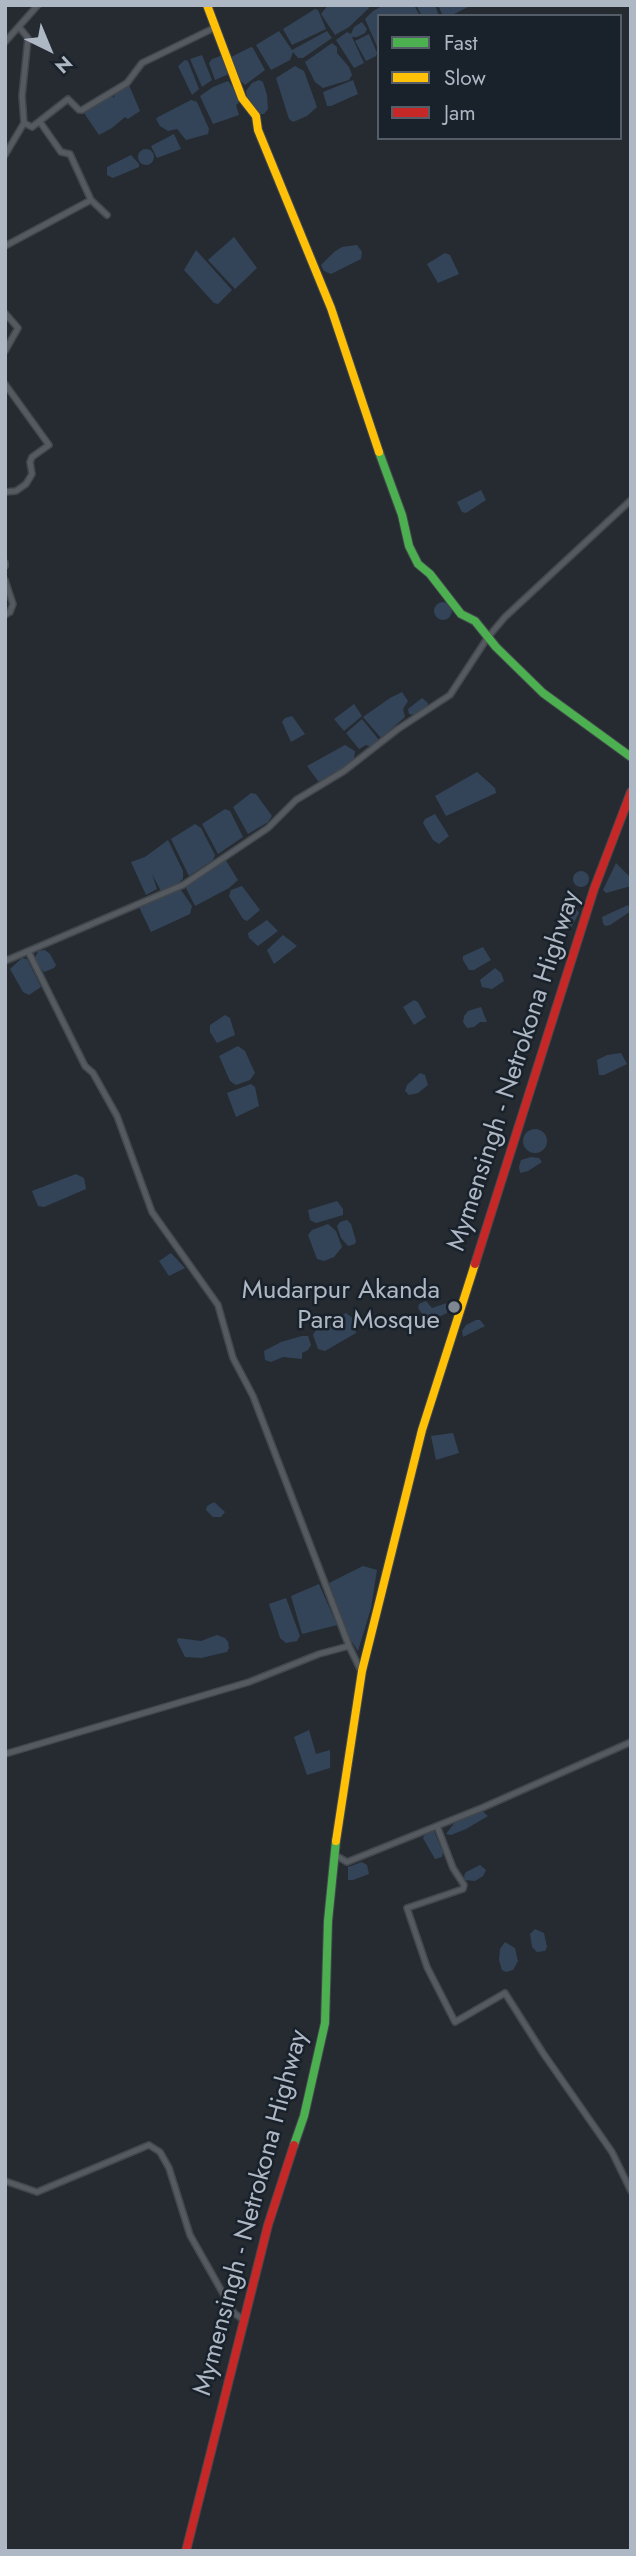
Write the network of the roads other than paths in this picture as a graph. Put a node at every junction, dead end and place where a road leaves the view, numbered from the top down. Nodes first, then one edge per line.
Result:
1 (38, 5) edge
2 (207, 5) edge
3 (19, 27) junction
4 (216, 27) junction
5 (5, 42) edge
6 (40, 122) junction
7 (24, 124) junction
8 (5, 155) edge
9 (91, 200) junction
10 (107, 215) dead end
11 (5, 246) edge
12 (5, 313) edge
13 (5, 351) edge
14 (5, 384) edge
15 (5, 492) edge
16 (631, 500) edge
17 (5, 580) edge
18 (5, 615) edge
19 (488, 637) junction
20 (631, 757) edge
21 (631, 792) edge
22 (28, 951) junction
23 (5, 961) edge
24 (349, 1646) junction
25 (362, 1671) junction
26 (631, 1742) edge
27 (5, 1754) edge
28 (437, 1826) junction
29 (334, 1854) junction
30 (5, 2181) edge
31 (631, 2191) edge
32 (245, 2321) junction
33 (186, 2551) edge

1 - 3 street
2 - 4 main road
3 - 5 street
3 - 7 street
4 - 6 street
4 - 19 main road
6 - 7 street
6 - 9 street
7 - 8 street
9 - 10 street
9 - 11 street
12 - 13 street
14 - 15 street
16 - 19 street
17 - 18 street
19 - 20 main road
19 - 22 street
21 - 25 main road, Mymensingh - Netrokona Highway
22 - 23 street
22 - 24 street
24 - 25 street
24 - 27 street
25 - 29 main road, Mymensingh - Netrokona Highway
26 - 28 street
28 - 29 street
28 - 31 street
29 - 32 main road, Mymensingh - Netrokona Highway
30 - 32 street
32 - 33 main road, Mymensingh - Netrokona Highway

